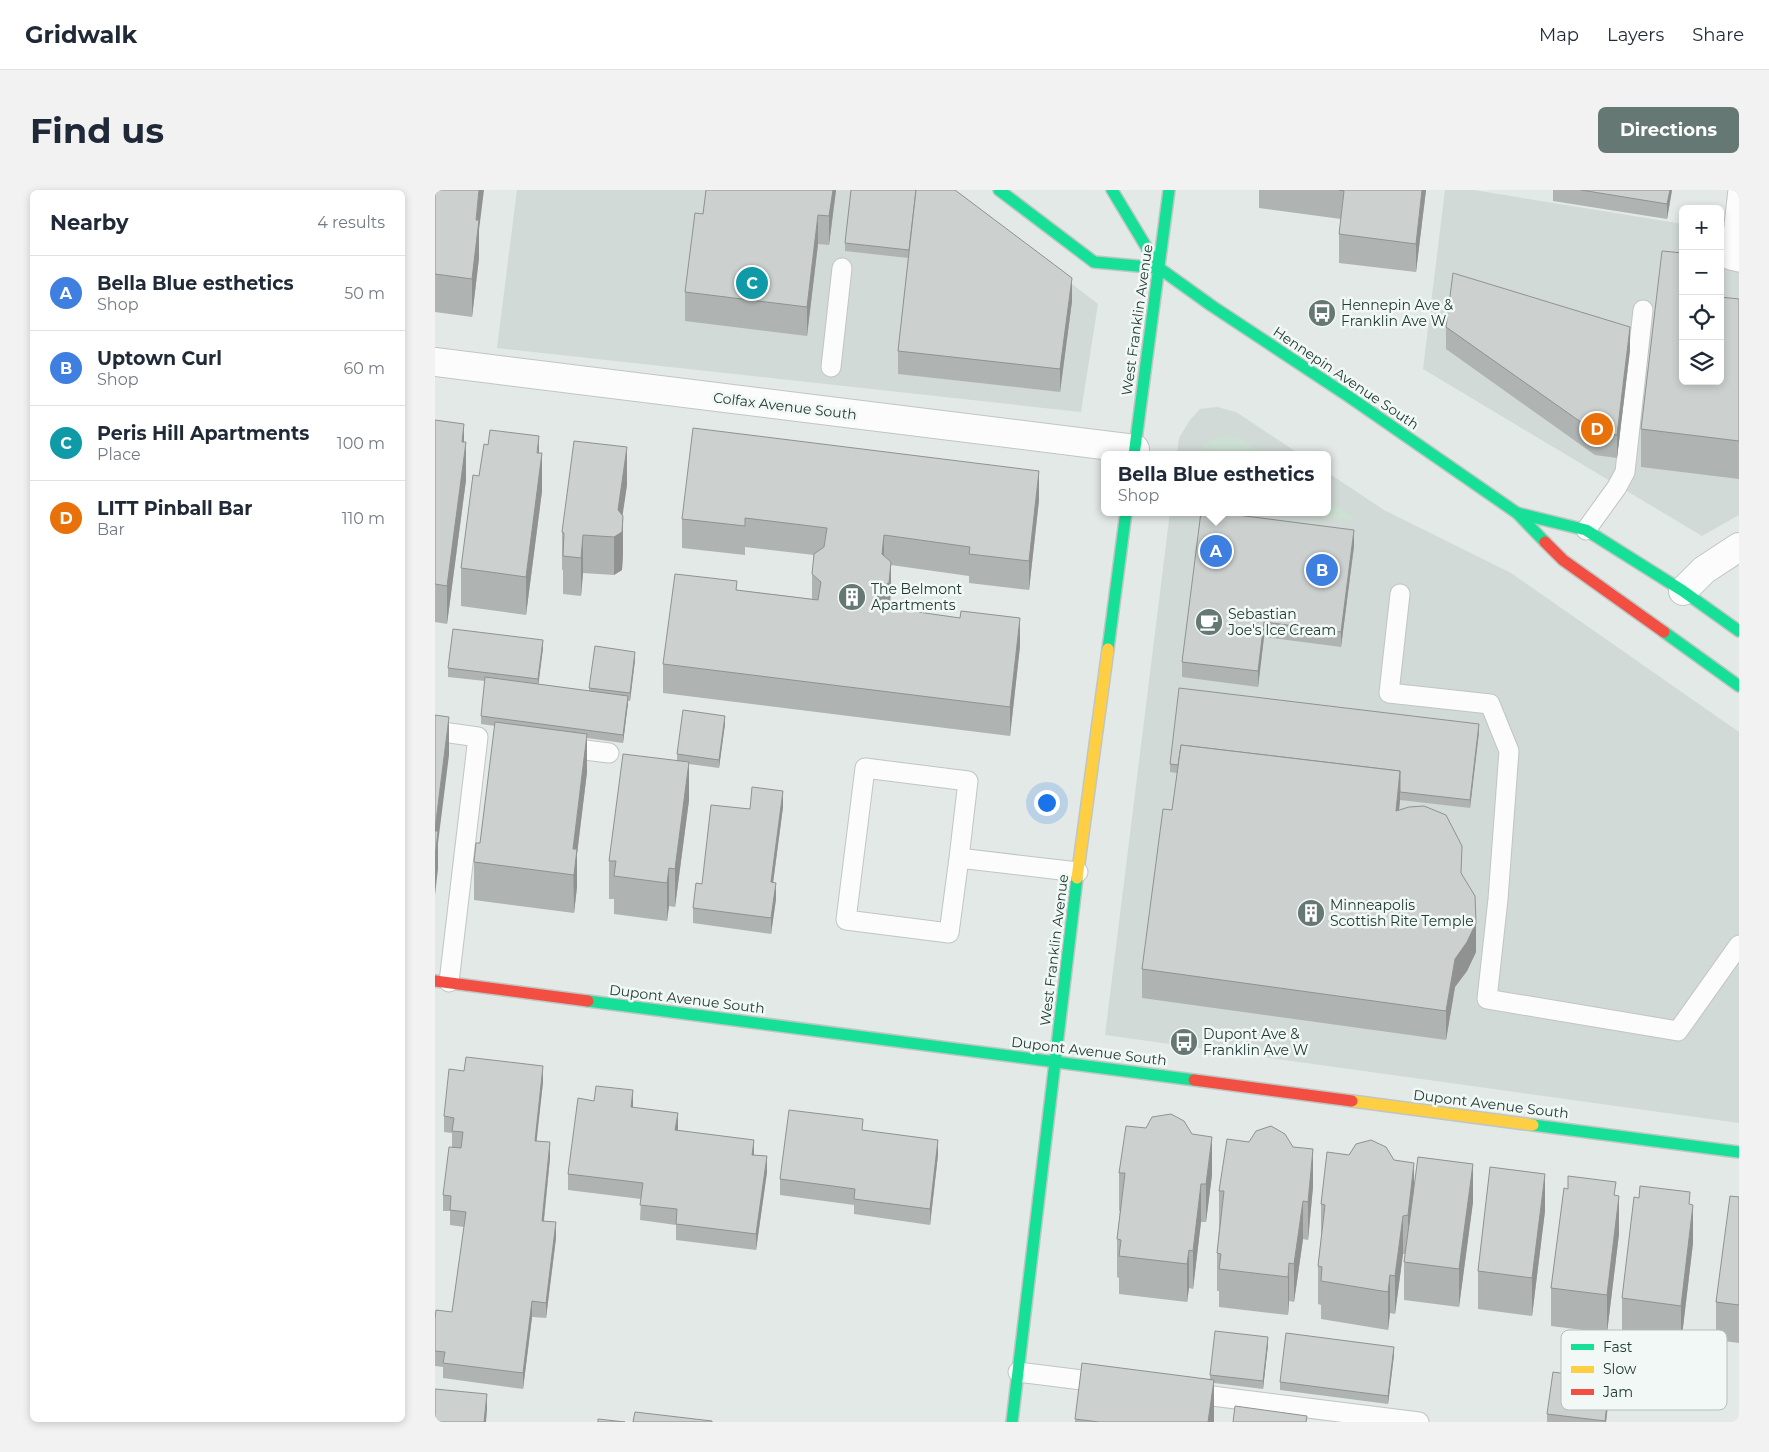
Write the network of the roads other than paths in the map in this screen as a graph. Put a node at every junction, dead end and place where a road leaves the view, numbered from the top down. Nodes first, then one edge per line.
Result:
1 (999, 190) edge
2 (1112, 190) edge
3 (1169, 190) edge
4 (1738, 190) edge
5 (1739, 262) edge
6 (842, 268) dead end
7 (1159, 268) junction
8 (1643, 310) dead end
9 (435, 362) edge
10 (831, 367) dead end
11 (1126, 451) edge
12 (1134, 451) edge
13 (1517, 513) junction
14 (1125, 516) edge
15 (1586, 530) junction
16 (1739, 547) edge
17 (1683, 591) junction
18 (1400, 594) dead end
19 (1739, 631) edge
20 (1739, 686) edge
21 (435, 731) edge
22 (478, 736) junction
23 (497, 739) edge
24 (544, 745) edge
25 (609, 753) dead end
26 (959, 858) junction
27 (1078, 872) junction
28 (1739, 945) edge
29 (442, 981) edge
30 (1056, 1062) junction
31 (1739, 1152) edge
32 (1018, 1372) junction
33 (1121, 1385) edge
34 (1171, 1391) edge
35 (1012, 1422) edge
36 (1419, 1422) edge

1 - 7 street
2 - 7 street, Hennepin Avenue South
3 - 7 street, West Franklin Avenue
4 - 5 lane
6 - 10 lane
7 - 12 street, West Franklin Avenue
7 - 13 street, Hennepin Avenue South
8 - 15 lane
9 - 11 street, Colfax Avenue South
13 - 15 street, Hennepin Avenue South
13 - 20 street, Hennepin Avenue South
14 - 27 street, West Franklin Avenue
15 - 17 street, Hennepin Avenue South
16 - 17 street
17 - 19 street, Hennepin Avenue South
18 - 28 lane
21 - 22 lane
22 - 23 lane
22 - 29 lane
24 - 25 lane
26 - 26 lane
26 - 27 lane
27 - 30 street, West Franklin Avenue
29 - 30 street, Dupont Avenue South
30 - 31 street, Dupont Avenue South
30 - 32 street, West Franklin Avenue
32 - 33 lane
32 - 35 street, West Franklin Avenue
34 - 36 lane

